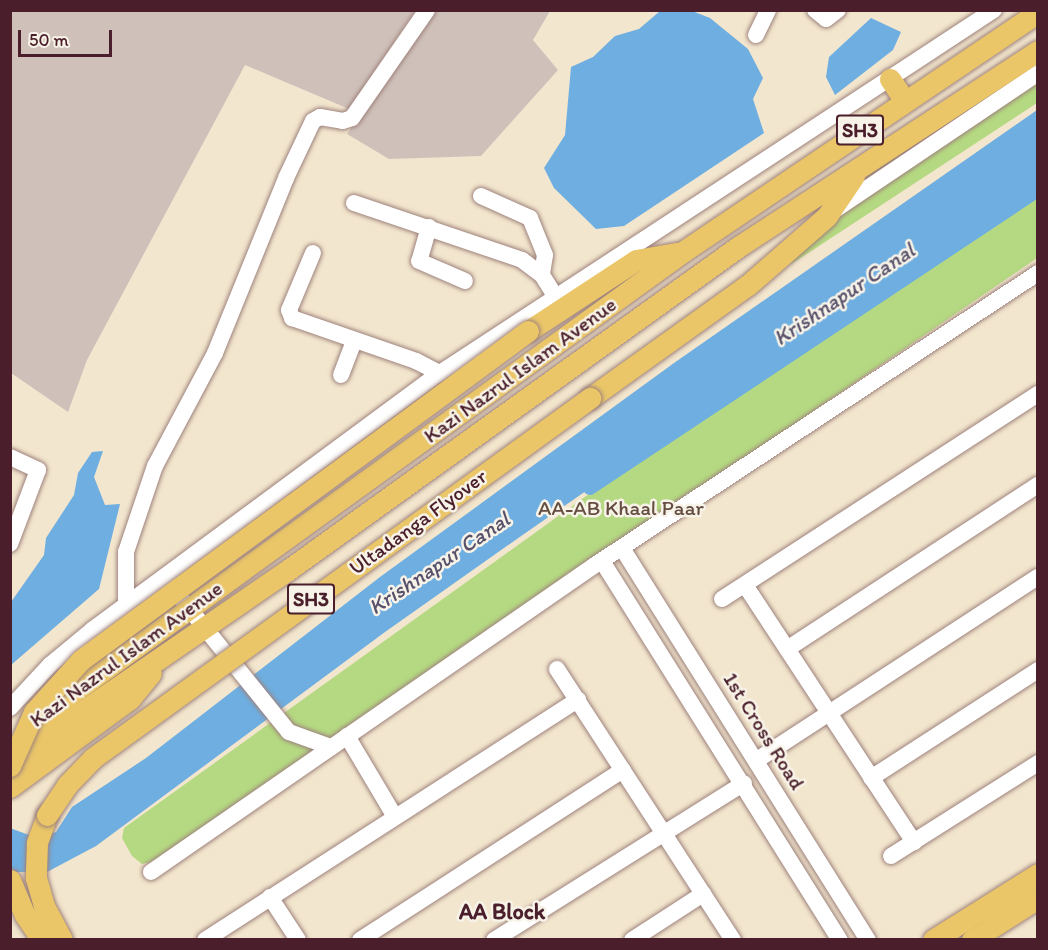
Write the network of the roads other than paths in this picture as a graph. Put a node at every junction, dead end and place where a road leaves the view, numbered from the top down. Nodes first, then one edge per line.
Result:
1 (427, 10) edge
2 (768, 10) edge
3 (815, 10) edge
4 (838, 10) edge
5 (963, 10) edge
6 (994, 10) edge
7 (1038, 12) edge
8 (977, 22) junction
9 (756, 35) dead end
10 (1038, 51) edge
11 (1038, 73) edge
12 (890, 79) junction
13 (903, 100) junction
14 (861, 165) junction
15 (481, 196) dead end
16 (354, 203) dead end
17 (827, 216) junction
18 (429, 227) junction
19 (684, 251) junction
20 (313, 253) dead end
21 (1038, 273) edge
22 (542, 275) junction
23 (465, 281) dead end
24 (555, 296) junction
25 (354, 341) junction
26 (440, 373) junction
27 (341, 375) dead end
28 (1038, 394) edge
29 (10, 457) edge
30 (1038, 486) edge
31 (10, 544) edge
32 (622, 548) junction
33 (602, 561) junction
34 (163, 576) junction
35 (1038, 577) edge
36 (745, 585) junction
37 (722, 599) dead end
38 (126, 605) junction
39 (188, 607) junction
40 (204, 628) junction
41 (787, 648) junction
42 (165, 655) junction
43 (557, 669) dead end
44 (1038, 670) edge
45 (578, 700) junction
46 (723, 707) junction
47 (10, 708) edge
48 (829, 713) junction
49 (704, 719) junction
50 (347, 736) junction
51 (10, 739) edge
52 (331, 747) junction
53 (757, 760) junction
54 (10, 761) edge
55 (1038, 763) edge
56 (10, 766) edge
57 (623, 770) junction
58 (872, 778) junction
59 (744, 783) junction
60 (10, 788) edge
61 (394, 815) junction
62 (664, 833) junction
63 (914, 842) junction
64 (891, 856) dead end
65 (151, 872) dead end
66 (1038, 874) edge
67 (10, 880) edge
68 (703, 894) junction
69 (270, 897) junction
70 (1038, 898) edge
71 (42, 939) edge
72 (62, 939) edge
73 (205, 939) edge
74 (298, 939) edge
75 (360, 939) edge
76 (494, 939) edge
77 (632, 939) edge
78 (733, 939) edge
79 (840, 939) edge
80 (868, 939) edge
81 (933, 939) edge
82 (972, 939) edge

1 - 38 street
2 - 9 street
3 - 4 street
5 - 8 street
6 - 8 street, Kazi Nazrul Islam Avenue
7 - 13 main road, Kazi Nazrul Islam Avenue / SH3
8 - 12 street, Kazi Nazrul Islam Avenue
10 - 14 main road, Kazi Nazrul Islam Avenue / SH3
11 - 17 street
12 - 13 main road
12 - 24 street, Kazi Nazrul Islam Avenue
13 - 19 main road, Kazi Nazrul Islam Avenue / SH3
14 - 17 main road, Ultadanga Flyover / SH3
14 - 40 main road, Kazi Nazrul Islam Avenue
15 - 22 street
16 - 18 street
17 - 72 main road, Ultadanga Flyover / SH3, bridge
18 - 22 street
18 - 23 street
19 - 39 main road, Kazi Nazrul Islam Avenue
19 - 56 main road, SH3, bridge
20 - 25 street
21 - 32 street
22 - 24 street
24 - 26 street, Kazi Nazrul Islam Avenue
25 - 26 street
25 - 27 street
26 - 34 street, Kazi Nazrul Islam Avenue
28 - 36 street
29 - 31 street
30 - 41 street
32 - 33 street
32 - 46 street, 1st Cross Road
33 - 49 street
33 - 50 street
34 - 38 street, Kazi Nazrul Islam Avenue
34 - 39 street
35 - 48 street
36 - 37 street
36 - 41 street
38 - 47 street, Kazi Nazrul Islam Avenue
39 - 40 street
39 - 51 main road, Kazi Nazrul Islam Avenue
40 - 42 main road, Kazi Nazrul Islam Avenue
40 - 52 street
41 - 48 street
42 - 54 main road, Kazi Nazrul Islam Avenue
42 - 60 main road
43 - 45 street
44 - 58 street
45 - 57 street
45 - 61 street
46 - 49 street
46 - 53 street, 1st Cross Road
48 - 53 street
48 - 58 street
49 - 59 street
50 - 52 street
50 - 61 street
52 - 65 street
53 - 80 street, 1st Cross Road
55 - 63 street
57 - 62 street
57 - 75 street
58 - 63 street
59 - 62 street
59 - 79 street
61 - 69 street
62 - 68 street
62 - 76 street
63 - 64 street
66 - 81 main road
67 - 71 main road
68 - 77 street
68 - 78 street
69 - 73 street
69 - 74 street
70 - 82 main road

